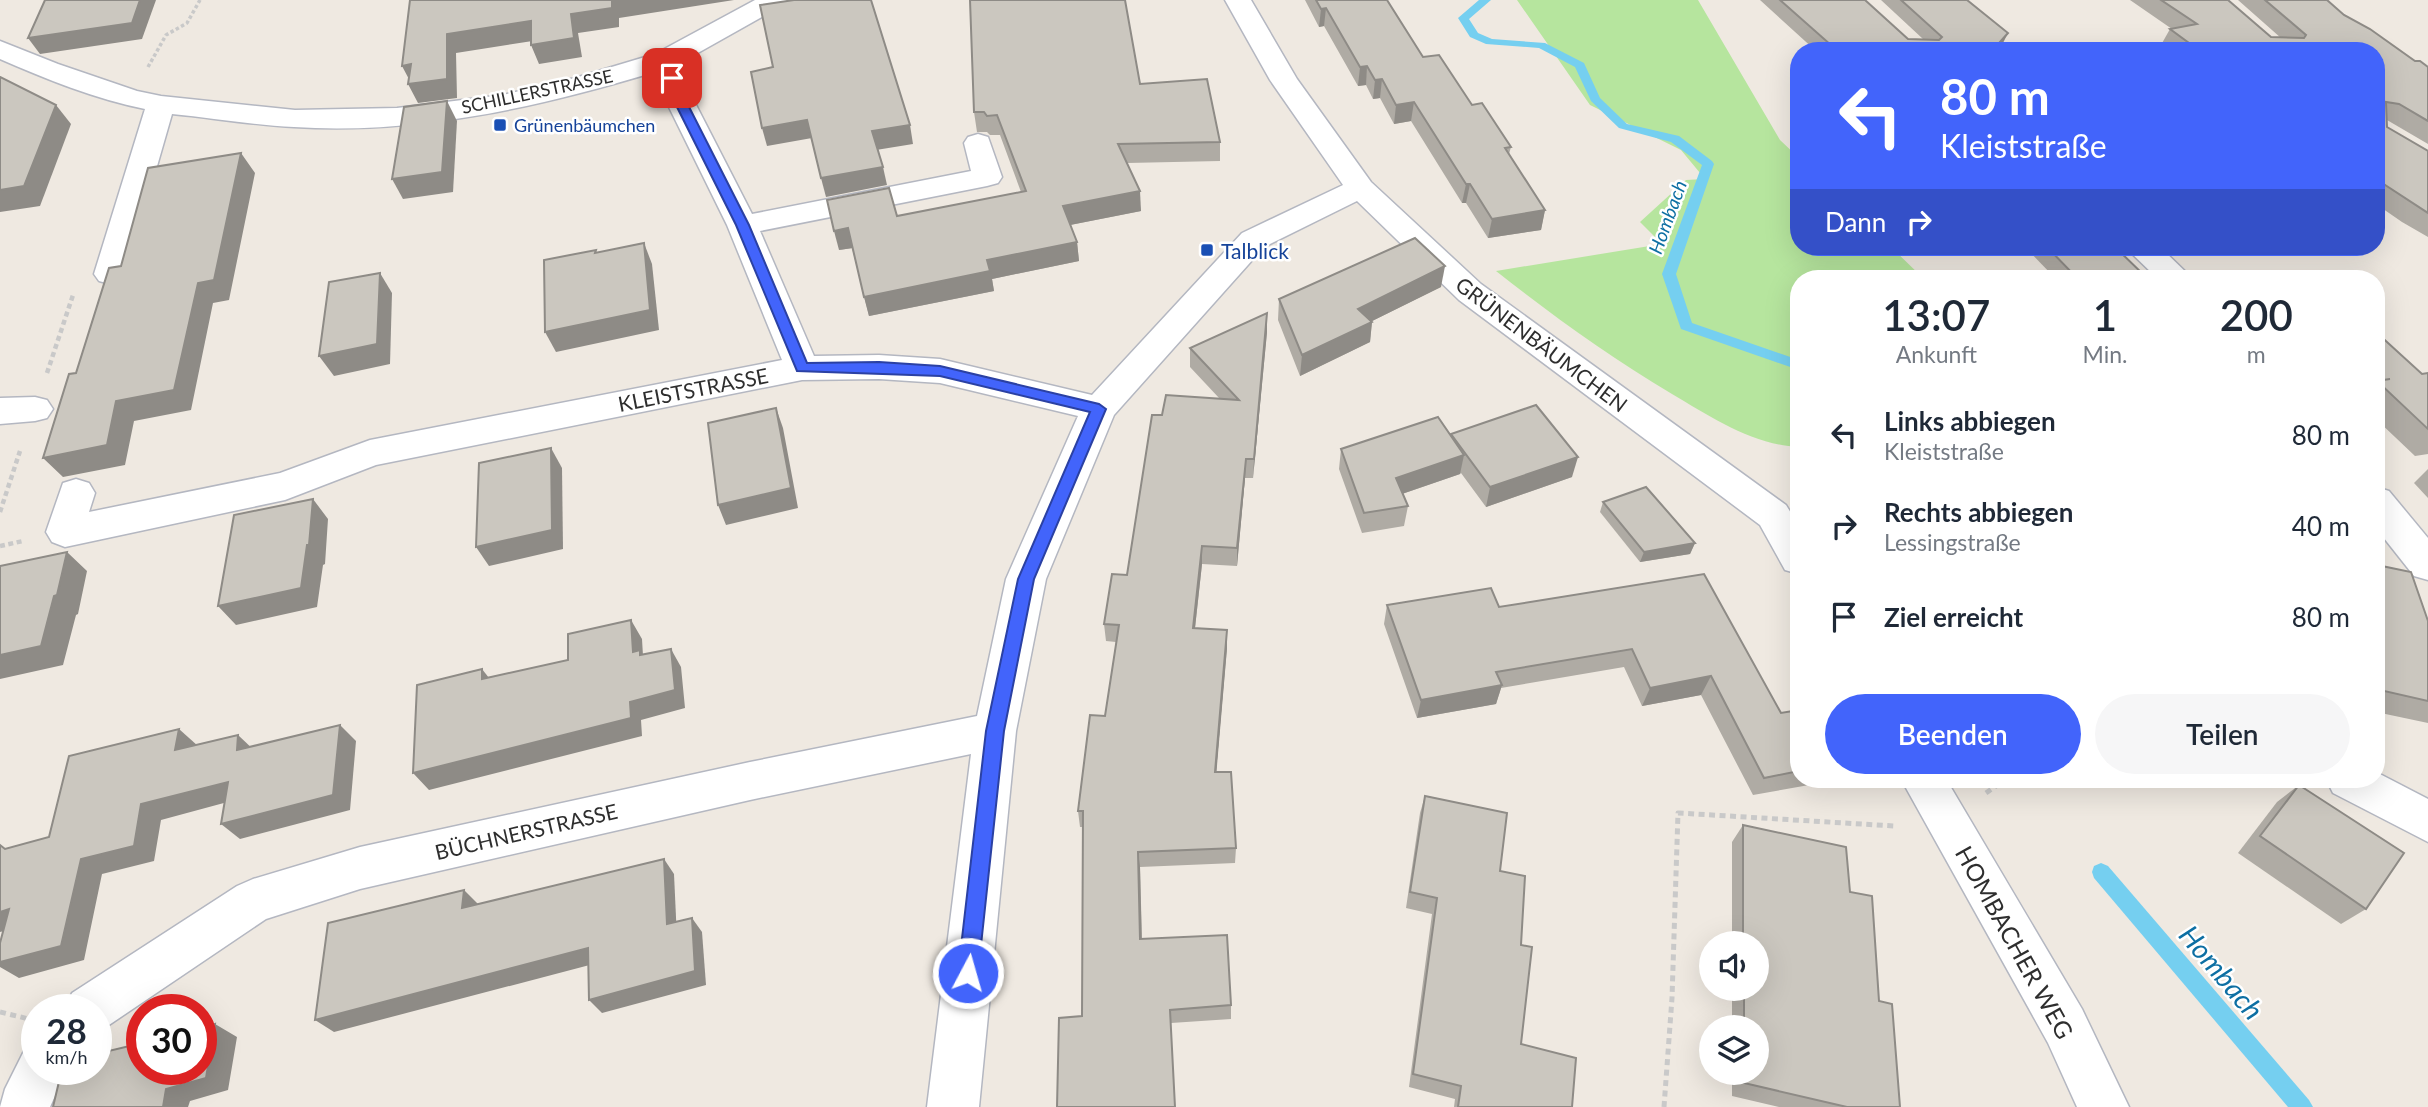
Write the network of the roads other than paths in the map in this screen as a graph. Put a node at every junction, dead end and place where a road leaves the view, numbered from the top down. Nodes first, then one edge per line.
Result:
1 (774, 0) edge
2 (1238, 0) edge
3 (0, 49) edge
4 (665, 60) junction
5 (161, 104) junction
6 (978, 143) dead end
7 (1360, 188) junction
8 (742, 225) junction
9 (2151, 256) edge
10 (2167, 270) edge
11 (110, 274) edge
12 (802, 368) junction
13 (34, 409) road end
14 (1099, 409) junction
15 (0, 411) edge
16 (76, 493) dead end
17 (2385, 512) edge
18 (1786, 517) edge
19 (2428, 565) edge
20 (995, 731) junction
21 (1928, 788) edge
22 (2365, 788) edge
23 (2428, 822) edge
24 (112, 995) edge
25 (34, 1085) edge
26 (23, 1107) edge
27 (953, 1107) edge
28 (2103, 1107) edge

1 - 4 street, SCHILLERSTRASSE
2 - 7 street, GRÜNENBÄUMCHEN
3 - 5 street, SCHILLERSTRASSE
4 - 5 street, SCHILLERSTRASSE
4 - 8 street
5 - 11 street
6 - 8 street
7 - 14 street
7 - 18 street, GRÜNENBÄUMCHEN
8 - 12 street
9 - 10 street
12 - 14 street, KLEISTSTRASSE
12 - 16 street, KLEISTSTRASSE
13 - 15 street
14 - 20 street
17 - 19 street
20 - 24 street, BÜCHNERSTRASSE
20 - 27 street
21 - 28 street, HOMBACHER WEG
22 - 23 street
25 - 26 street

